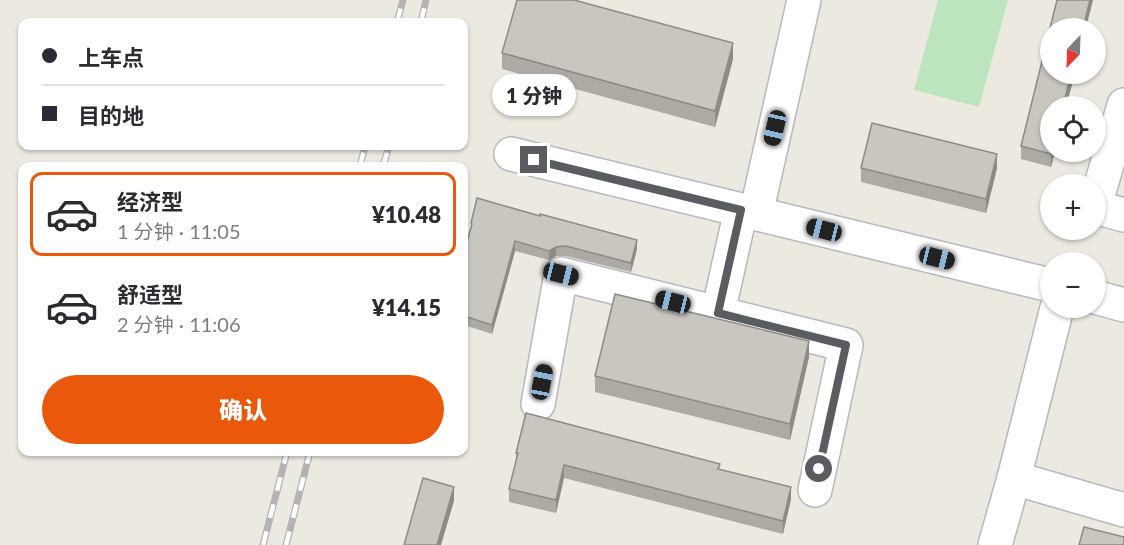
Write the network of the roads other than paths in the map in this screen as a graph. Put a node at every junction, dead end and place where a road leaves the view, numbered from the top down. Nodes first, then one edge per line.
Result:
1 (804, 0) edge
2 (1124, 105) edge
3 (511, 154) dead end
4 (1104, 174) edge
5 (1106, 209) edge
6 (749, 212) junction
7 (1124, 215) edge
8 (1040, 283) edge
9 (1106, 300) edge
10 (1124, 304) edge
11 (718, 313) junction
12 (1054, 318) edge
13 (538, 404) dead end
14 (1014, 478) junction
15 (815, 490) dead end
16 (1124, 510) edge
17 (995, 545) edge

1 - 6 street
2 - 4 street
3 - 6 street
5 - 7 street
6 - 8 street
6 - 11 street
9 - 10 street
11 - 13 street
11 - 15 street
12 - 14 street
14 - 16 street
14 - 17 street

